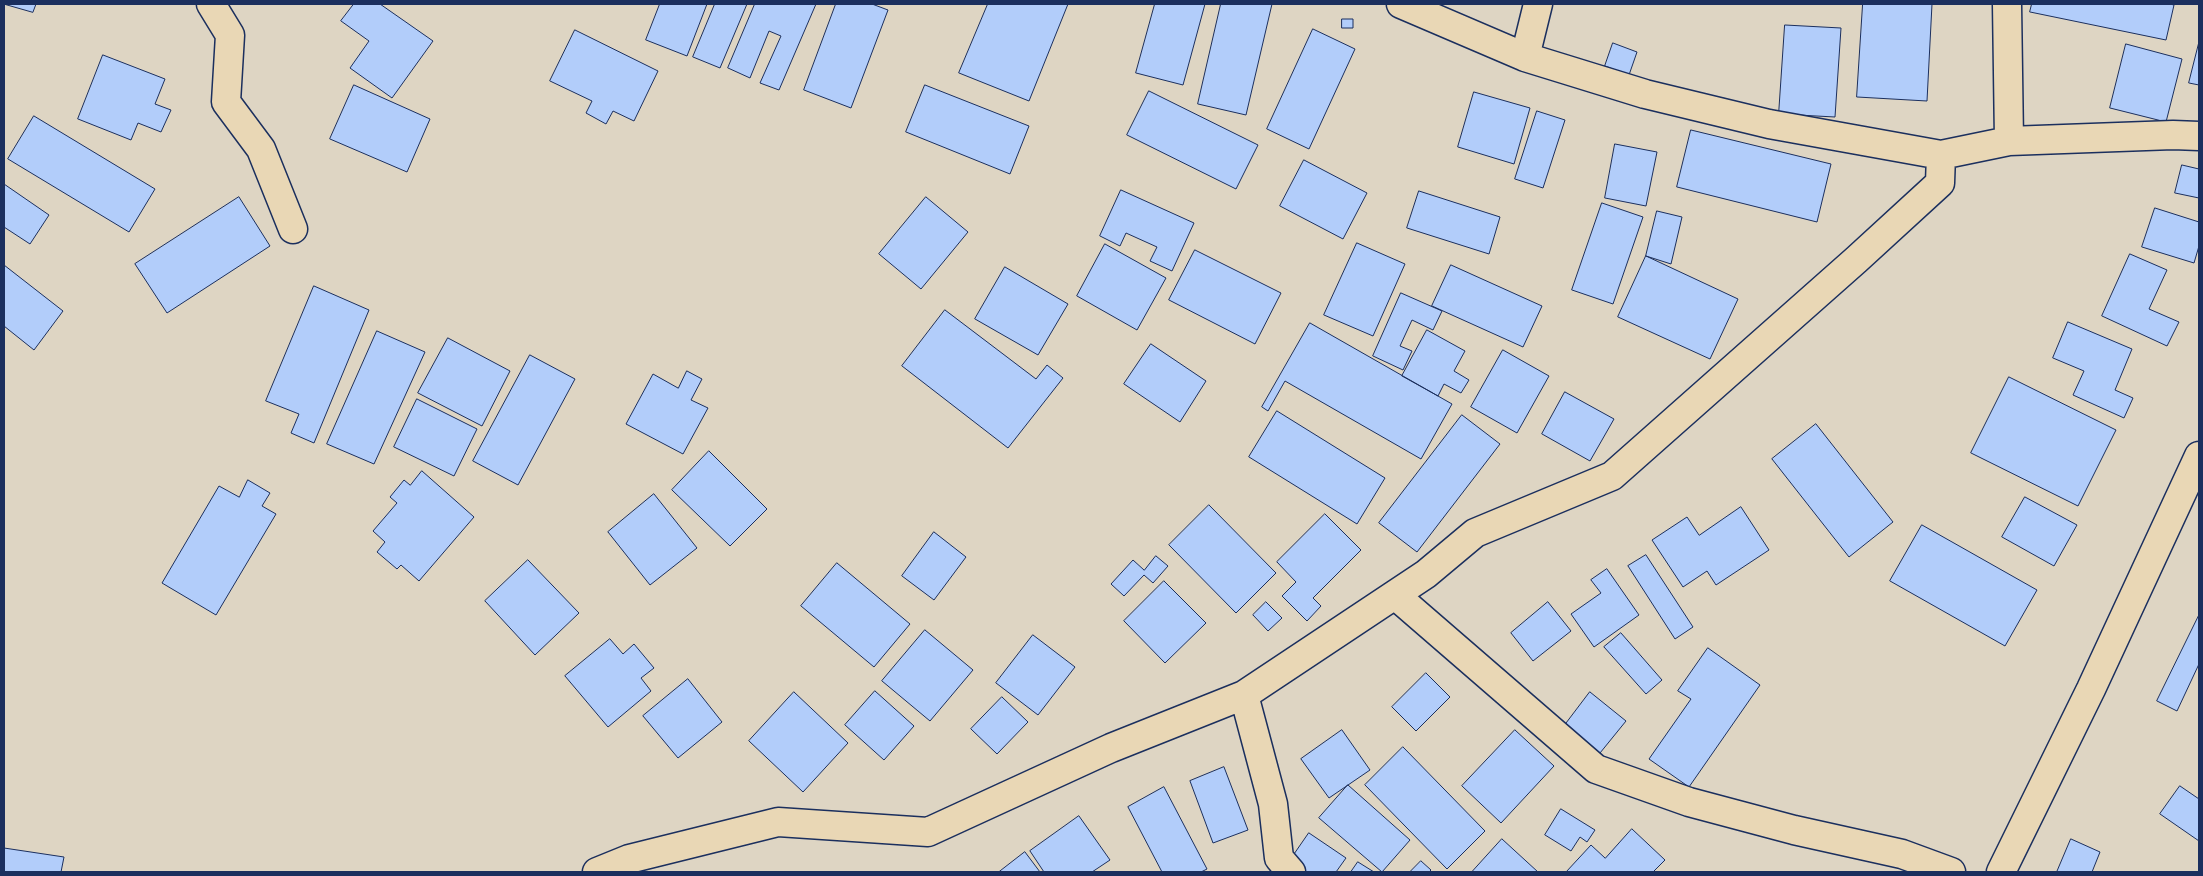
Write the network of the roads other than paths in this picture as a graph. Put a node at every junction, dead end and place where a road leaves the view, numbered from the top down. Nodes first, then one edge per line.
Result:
1 (211, 4) edge
2 (1401, 4) edge
3 (1538, 4) edge
4 (2007, 4) edge
5 (1525, 58) junction
6 (2199, 136) edge
7 (2009, 140) junction
8 (1941, 155) junction
9 (293, 229) dead end
10 (2199, 456) edge
11 (1395, 595) junction
12 (1244, 695) junction
13 (597, 872) edge
14 (1292, 872) edge
15 (1951, 872) edge
16 (2001, 872) edge

1 - 9 street
2 - 5 street
3 - 5 street
4 - 7 street
5 - 8 street
6 - 7 street
7 - 8 street
8 - 11 street
10 - 16 street
11 - 12 street
11 - 15 street
12 - 13 street
12 - 14 street

